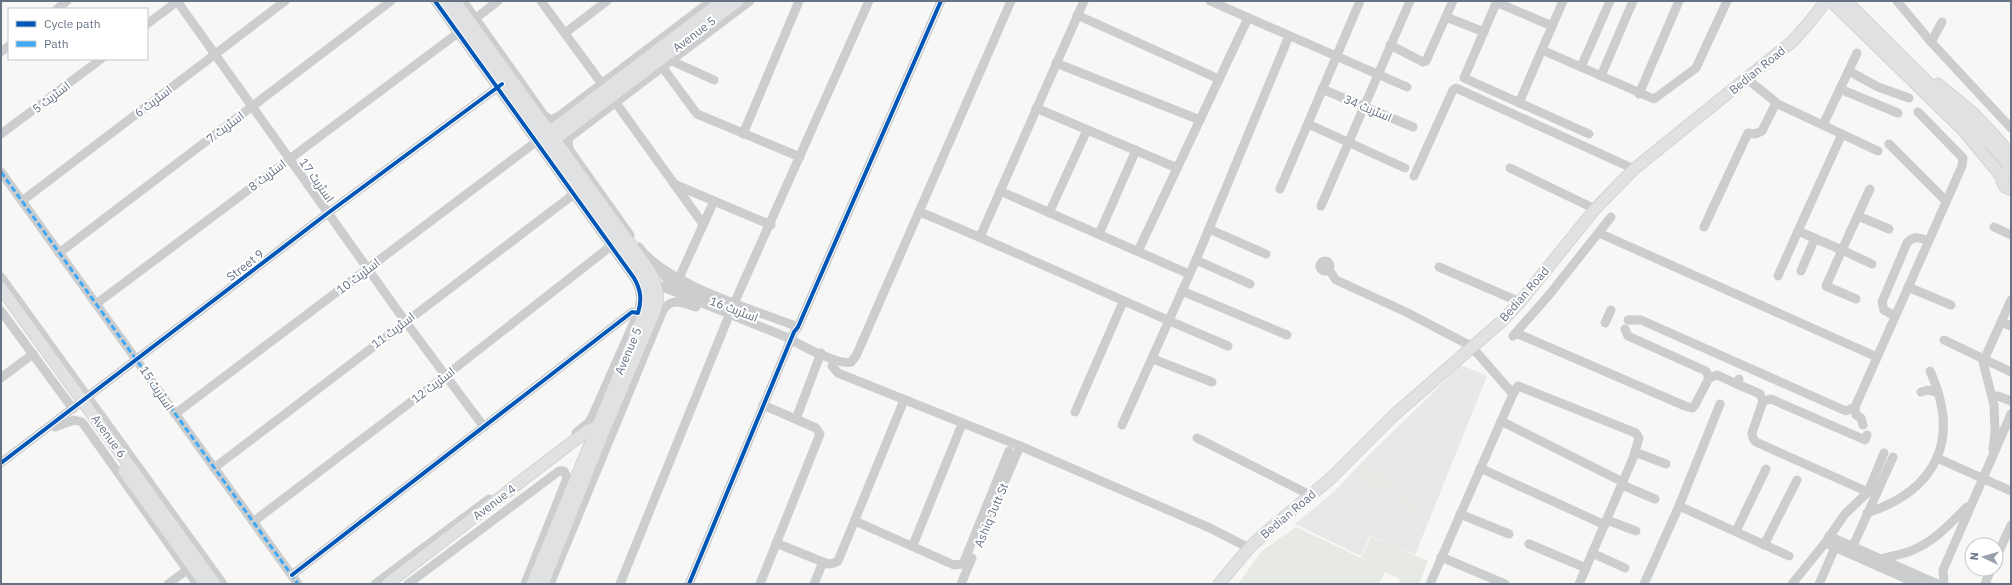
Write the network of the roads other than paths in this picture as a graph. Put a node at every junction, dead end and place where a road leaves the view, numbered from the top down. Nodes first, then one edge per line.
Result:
1 (67, 1) edge
2 (178, 1) edge
3 (285, 1) edge
4 (391, 1) edge
5 (435, 1) edge
6 (442, 1) edge
7 (455, 1) edge
8 (498, 1) edge
9 (541, 1) edge
10 (607, 1) edge
11 (711, 1) edge
12 (722, 1) edge
13 (738, 1) edge
14 (750, 1) edge
15 (800, 1) edge
16 (869, 1) edge
17 (941, 1) edge
18 (1011, 1) edge
19 (1084, 1) edge
20 (1210, 1) edge
21 (1360, 1) edge
22 (1410, 1) edge
23 (1453, 1) edge
24 (1563, 1) edge
25 (1610, 1) edge
26 (1633, 1) edge
27 (1679, 1) edge
28 (1726, 1) edge
29 (1846, 1) edge
30 (1855, 1) edge
31 (1896, 1) edge
32 (1497, 2) edge
33 (1825, 2) edge
34 (464, 6) edge
35 (58, 8) edge
36 (1077, 15) junction
37 (1446, 17) junction
38 (476, 18) junction
39 (1248, 18) junction
40 (1942, 22) dead end
41 (148, 23) edge
42 (1552, 26) junction
43 (1484, 32) junction
44 (458, 33) junction
45 (565, 33) junction
46 (1289, 36) junction
47 (1931, 42) junction
48 (1390, 45) junction
49 (1542, 50) junction
50 (1857, 53) dead end
51 (215, 54) junction
52 (1336, 56) junction
53 (100, 60) edge
54 (672, 61) junction
55 (1056, 63) junction
56 (1581, 67) junction
57 (663, 68) junction
58 (1849, 71) junction
59 (1377, 74) junction
60 (1601, 76) junction
61 (1219, 79) junction
62 (1747, 79) junction
63 (714, 80) dead end
64 (602, 84) junction
65 (500, 86) junction
66 (1407, 87) dead end
67 (1322, 89) junction
68 (1840, 89) junction
69 (1639, 94) junction
70 (1909, 98) dead end
71 (1776, 102) junction
72 (616, 103) junction
73 (1519, 103) junction
74 (252, 106) junction
75 (1363, 106) junction
76 (1036, 108) junction
77 (1918, 112) dead end
78 (1898, 113) dead end
79 (542, 117) junction
80 (561, 119) junction
81 (1200, 120) junction
82 (1308, 124) junction
83 (1823, 125) junction
84 (1413, 127) dead end
85 (2011, 128) edge
86 (1087, 130) junction
87 (1, 134) edge
88 (744, 134) junction
89 (1589, 134) dead end
90 (1842, 134) junction
91 (546, 139) junction
92 (1348, 142) junction
93 (1889, 144) dead end
94 (1136, 150) junction
95 (1878, 151) dead end
96 (289, 158) junction
97 (800, 158) junction
98 (2010, 167) edge
99 (1177, 168) junction
100 (1405, 168) dead end
101 (1510, 168) dead end
102 (1634, 169) junction
103 (1, 172) edge
104 (1414, 176) dead end
105 (2002, 178) junction
106 (673, 183) junction
107 (1280, 189) dead end
108 (1870, 189) dead end
109 (2011, 189) edge
110 (1000, 191) junction
111 (574, 194) junction
112 (22, 201) junction
113 (714, 201) junction
114 (1946, 201) junction
115 (1321, 206) dead end
116 (1595, 209) junction
117 (920, 212) junction
118 (328, 213) junction
119 (1049, 213) junction
120 (1858, 216) junction
121 (1612, 217) dead end
122 (703, 224) junction
123 (771, 225) junction
124 (1704, 227) dead end
125 (1994, 227) dead end
126 (1209, 229) junction
127 (1888, 229) dead end
128 (1798, 231) junction
129 (1599, 233) junction
130 (1099, 234) junction
131 (2011, 235) edge
132 (980, 237) junction
133 (1815, 238) junction
134 (1928, 241) junction
135 (611, 246) junction
136 (1842, 250) junction
137 (1138, 251) junction
138 (59, 253) junction
139 (1266, 254) dead end
140 (1196, 260) junction
141 (644, 264) junction
142 (1872, 264) dead end
143 (1439, 267) dead end
144 (368, 268) junction
145 (1329, 270) dead end
146 (1801, 271) dead end
147 (1189, 274) junction
148 (1778, 276) dead end
149 (1, 277) edge
150 (674, 281) junction
151 (651, 284) junction
152 (1250, 284) dead end
153 (1908, 287) junction
154 (1, 288) edge
155 (1182, 291) junction
156 (680, 294) junction
157 (1, 299) edge
158 (1856, 299) dead end
159 (2011, 300) edge
160 (1123, 302) junction
161 (1520, 302) junction
162 (96, 304) junction
163 (1951, 305) dead end
164 (657, 307) junction
165 (1611, 310) dead end
166 (1, 311) edge
167 (731, 311) junction
168 (638, 312) junction
169 (1895, 316) junction
170 (1628, 320) dead end
171 (405, 321) junction
172 (1169, 321) junction
173 (2001, 322) junction
174 (1605, 323) dead end
175 (2011, 326) edge
176 (1625, 329) dead end
177 (793, 335) junction
178 (1287, 335) dead end
179 (1944, 340) dead end
180 (1228, 346) dead end
181 (1471, 346) junction
182 (33, 354) junction
183 (821, 354) junction
184 (1877, 357) junction
185 (1153, 359) junction
186 (138, 360) junction
187 (835, 360) junction
188 (1984, 360) junction
189 (626, 367) junction
190 (1930, 371) dead end
191 (2011, 372) edge
192 (445, 376) junction
193 (1, 378) edge
194 (1709, 378) junction
195 (1212, 382) dead end
196 (1921, 392) dead end
197 (1938, 393) junction
198 (1513, 394) junction
199 (1993, 397) junction
200 (1763, 401) junction
201 (2011, 401) edge
202 (81, 404) junction
203 (1720, 404) dead end
204 (902, 405) dead end
205 (763, 406) junction
206 (1855, 407) junction
207 (1075, 412) dead end
208 (175, 414) junction
209 (2011, 414) edge
210 (796, 419) junction
211 (1501, 421) junction
212 (1122, 425) dead end
213 (1863, 425) dead end
214 (484, 427) junction
215 (960, 429) dead end
216 (46, 430) junction
217 (600, 430) junction
218 (1867, 435) dead end
219 (1197, 438) dead end
220 (595, 441) junction
221 (1020, 446) junction
222 (1009, 451) dead end
223 (1635, 452) junction
224 (1995, 452) junction
225 (1889, 455) dead end
226 (1937, 458) junction
227 (1, 463) edge
228 (1666, 464) dead end
229 (214, 468) junction
230 (1480, 468) junction
231 (1766, 470) dead end
232 (1984, 478) junction
233 (1797, 480) dead end
234 (1622, 483) junction
235 (2011, 491) edge
236 (1872, 493) junction
237 (1310, 496) junction
238 (1655, 499) dead end
239 (1892, 503) junction
240 (1679, 506) junction
241 (1971, 507) junction
242 (1868, 513) junction
243 (1460, 514) junction
244 (855, 521) junction
245 (253, 522) junction
246 (1606, 522) junction
247 (2011, 525) edge
248 (1636, 531) dead end
249 (1736, 532) junction
250 (1509, 534) dead end
251 (2004, 540) edge
252 (1832, 542) junction
253 (776, 543) junction
254 (1529, 544) dead end
255 (1764, 544) junction
256 (913, 545) junction
257 (1853, 546) junction
258 (1249, 548) junction
259 (1592, 553) junction
260 (1906, 553) junction
261 (1789, 556) dead end
262 (1441, 557) junction
263 (1881, 559) junction
264 (823, 562) junction
265 (1586, 568) junction
266 (1625, 568) dead end
267 (187, 570) junction
268 (1906, 570) junction
269 (1943, 570) junction
270 (292, 575) junction
271 (1934, 582) edge
272 (1822, 583) edge
273 (168, 584) edge
274 (197, 584) edge
275 (205, 584) edge
276 (215, 584) edge
277 (223, 584) edge
278 (298, 584) edge
279 (375, 584) edge
280 (388, 584) edge
281 (397, 584) edge
282 (408, 584) edge
283 (525, 584) edge
284 (532, 584) edge
285 (543, 584) edge
286 (550, 584) edge
287 (620, 584) edge
288 (689, 584) edge
289 (760, 584) edge
290 (814, 584) edge
291 (961, 584) edge
292 (1219, 584) edge
293 (1430, 584) edge
294 (1505, 584) edge
295 (1579, 584) edge
296 (1644, 584) edge
297 (1792, 584) edge
298 (1918, 584) edge
299 (1944, 584) edge

1 - 35 street
2 - 41 street
2 - 51 street, اسٹریٹ 17
3 - 51 street, اسٹریٹ 6
4 - 74 street, اسٹریٹ 7
5 - 44 street
6 - 65 main road
7 - 34 main road
8 - 38 street
9 - 45 street
10 - 45 street
11 - 64 street
12 - 80 main road, Avenue 5
13 - 91 main road, Avenue 5
14 - 54 street
15 - 88 street
16 - 97 street
17 - 177 street
18 - 117 street
19 - 36 street
20 - 39 street
21 - 52 street
22 - 48 street
23 - 37 street
24 - 42 street
25 - 56 street
26 - 60 street
27 - 69 street
28 - 69 street
29 - 98 main road
30 - 98 main road
31 - 47 street
32 - 42 street
32 - 43 street
33 - 62 main road, Bedian Road
33 - 105 main road
34 - 38 street
34 - 79 main road
36 - 55 street
36 - 61 street
37 - 43 street
37 - 48 street
38 - 79 street
39 - 46 street
39 - 61 street
40 - 47 street
42 - 49 street
43 - 73 street
44 - 65 street
44 - 96 street, اسٹریٹ 8
45 - 64 street
46 - 52 street
46 - 126 street
47 - 85 street
48 - 59 street
49 - 56 street
49 - 73 street
50 - 58 street
51 - 74 street, اسٹریٹ 17
51 - 112 street, اسٹریٹ 6
52 - 59 street
52 - 67 street
53 - 87 street, اسٹریٹ 5
54 - 57 street
54 - 63 street
55 - 76 street
55 - 81 street
56 - 60 street
57 - 72 street
57 - 88 street
58 - 68 street
58 - 70 street
59 - 66 street
59 - 75 street
60 - 69 street
61 - 81 street
62 - 71 street
62 - 102 main road, Bedian Road
64 - 80 street
65 - 91 main road
65 - 118 street, Street 9
67 - 75 street, اسٹریٹ 34
67 - 82 street
68 - 78 street
68 - 83 street
71 - 83 street
71 - 124 street
72 - 106 street
72 - 150 street
73 - 89 street
74 - 96 street, اسٹریٹ 17
74 - 138 street, اسٹریٹ 7
75 - 84 street, اسٹریٹ 34
75 - 92 street
76 - 86 street
76 - 110 street
77 - 114 street
79 - 80 street
79 - 91 main road
80 - 91 main road, Avenue 5
81 - 99 street
82 - 92 street
82 - 107 street
83 - 90 street
86 - 94 street
86 - 119 street
88 - 97 street
90 - 95 street
90 - 128 street
91 - 111 street
91 - 141 main road
91 - 144 street, اسٹریٹ 10
91 - 151 main road
92 - 100 street
92 - 115 street
93 - 114 street
94 - 99 street
94 - 130 street
96 - 118 street, اسٹریٹ 17
96 - 162 street, اسٹریٹ 8
97 - 123 street
98 - 105 main road
99 - 137 street
101 - 116 street
102 - 104 street
102 - 116 main road, Bedian Road
103 - 112 street, اسٹریٹ 15
105 - 109 main road
106 - 113 street
106 - 122 street
108 - 120 street
110 - 119 street
110 - 132 street
111 - 135 street
111 - 171 street, اسٹریٹ 11
112 - 138 street, اسٹریٹ 15
113 - 122 street
113 - 123 street
114 - 134 street
116 - 161 main road, Bedian Road
117 - 132 street
117 - 187 street
118 - 144 street, اسٹریٹ 17
118 - 186 street, Street 9
119 - 130 street
120 - 127 street
120 - 136 street
121 - 129 street
122 - 150 street
123 - 167 street
125 - 131 street
126 - 139 street
126 - 140 street
128 - 133 street
128 - 148 street
129 - 184 street
129 - 194 street
130 - 137 street
132 - 160 street
133 - 136 street
133 - 146 street
134 - 153 street
134 - 169 street
135 - 168 street
135 - 192 street, اسٹریٹ 12
136 - 142 street
136 - 158 street
137 - 147 street
138 - 162 street, اسٹریٹ 15
140 - 147 street
140 - 152 street
141 - 150 street
141 - 151 main road
143 - 161 street
144 - 171 street, اسٹریٹ 17
144 - 208 street, اسٹریٹ 10
145 - 181 street
147 - 155 street
149 - 202 street
150 - 151 street
150 - 167 street, اسٹریٹ 16
151 - 156 street, اسٹریٹ 16
151 - 164 main road, Avenue 5
151 - 189 main road, Avenue 5
153 - 163 street
153 - 169 street
154 - 202 main road, Avenue 6
155 - 172 street
155 - 178 street
156 - 164 street
156 - 167 street, اسٹریٹ 16
157 - 202 main road, Avenue 6
159 - 173 street
160 - 172 street
160 - 207 street
161 - 181 main road, Bedian Road
162 - 186 street, اسٹریٹ 15
164 - 189 main road, Avenue 5
165 - 174 street
166 - 182 street
167 - 177 street
167 - 177 street, اسٹریٹ 16
167 - 286 street
167 - 287 street
168 - 214 street
168 - 279 street
169 - 184 street
170 - 206 street
171 - 192 street, اسٹریٹ 17
171 - 229 street, اسٹریٹ 11
172 - 180 street
172 - 185 street
173 - 175 street
173 - 188 street
176 - 194 street
177 - 183 street
177 - 205 street
179 - 188 street
181 - 198 street
181 - 237 main road, Bedian Road
182 - 193 street
182 - 202 street
183 - 187 street
183 - 210 street
184 - 206 street
185 - 195 street
185 - 212 street
186 - 202 street, Street 9
186 - 208 street, اسٹریٹ 15
187 - 221 street
188 - 191 street
188 - 199 street
189 - 217 main road, Avenue 5
190 - 197 street
192 - 214 street, اسٹریٹ 17
192 - 245 street, اسٹریٹ 12
194 - 200 street
196 - 197 street
197 - 226 street
198 - 211 street
198 - 223 street
199 - 201 street
199 - 224 street
200 - 218 street
200 - 236 street
202 - 216 street, Street 9
202 - 275 main road, Avenue 6
202 - 276 main road, Avenue 6
202 - 277 street
203 - 240 street
204 - 244 street
205 - 210 street
205 - 288 street
206 - 213 street
208 - 229 street, اسٹریٹ 15
209 - 224 street
210 - 253 street
211 - 230 street
211 - 234 street
214 - 270 street
215 - 256 street
216 - 227 street, Street 9
216 - 267 street
217 - 220 main road, Avenue 5
217 - 280 main road, Avenue 4
219 - 237 street
220 - 281 main road, Avenue 4
220 - 284 main road, Avenue 5
220 - 285 main road, Avenue 5
221 - 258 street
221 - 291 street, Ashiq Jutt St
222 - 256 street
223 - 228 street
223 - 234 street
224 - 232 street
225 - 236 street
226 - 232 street
226 - 239 street
229 - 245 street, اسٹریٹ 15
230 - 243 street
230 - 246 street
231 - 249 street
232 - 235 street
232 - 241 street
233 - 255 street
234 - 238 street
234 - 246 street
236 - 239 street
236 - 242 street
236 - 252 street
237 - 258 main road, Bedian Road
239 - 242 street
240 - 249 street
240 - 296 street
241 - 260 street
241 - 269 street
242 - 257 street
243 - 250 street
243 - 262 street
244 - 256 street
244 - 264 street
245 - 270 street, اسٹریٹ 15
246 - 248 street
246 - 259 street
247 - 251 street
249 - 255 street
252 - 257 street
252 - 272 street
252 - 297 street
252 - 298 street
253 - 264 street
253 - 289 street
254 - 265 street
255 - 261 street
257 - 263 street
258 - 292 main road, Bedian Road
259 - 265 street
259 - 266 street
260 - 263 street
260 - 268 street
262 - 293 street
262 - 294 street
263 - 268 street
264 - 290 street
265 - 295 street
267 - 273 street
267 - 274 street
268 - 271 street
269 - 271 street
269 - 299 street
270 - 278 street, اسٹریٹ 15
282 - 283 street

